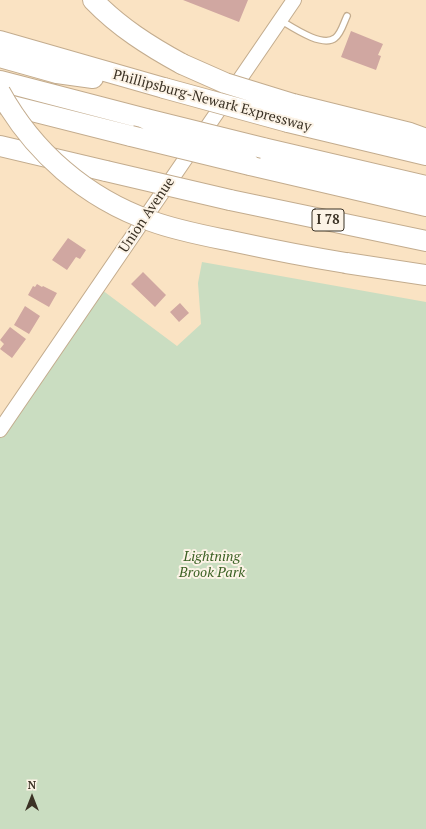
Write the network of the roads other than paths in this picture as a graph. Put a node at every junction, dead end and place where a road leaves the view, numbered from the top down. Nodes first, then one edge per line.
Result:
1 (93, 0) edge
2 (294, 0) edge
3 (347, 16) dead end
4 (280, 20) junction
5 (0, 40) edge
6 (0, 58) edge
7 (0, 81) edge
8 (164, 88) junction
9 (0, 92) edge
10 (0, 103) edge
11 (290, 113) junction
12 (426, 139) edge
13 (0, 142) edge
14 (0, 146) edge
15 (27, 153) junction
16 (426, 155) edge
17 (426, 186) edge
18 (426, 206) edge
19 (426, 240) edge
20 (426, 275) edge
21 (0, 430) edge

1 - 11 highway, bridge
2 - 4 street, Union Avenue
3 - 4 lane
4 - 21 street, Union Avenue
5 - 8 highway, Phillipsburg-Newark Expressway
6 - 8 highway
7 - 17 highway, bridge
8 - 11 highway, Phillipsburg-Newark Expressway, bridge
9 - 20 highway, bridge
10 - 18 highway, bridge
11 - 12 highway
11 - 16 highway, Phillipsburg-Newark Expressway
13 - 15 highway
14 - 15 highway, I 78
15 - 19 highway, I 78, bridge

